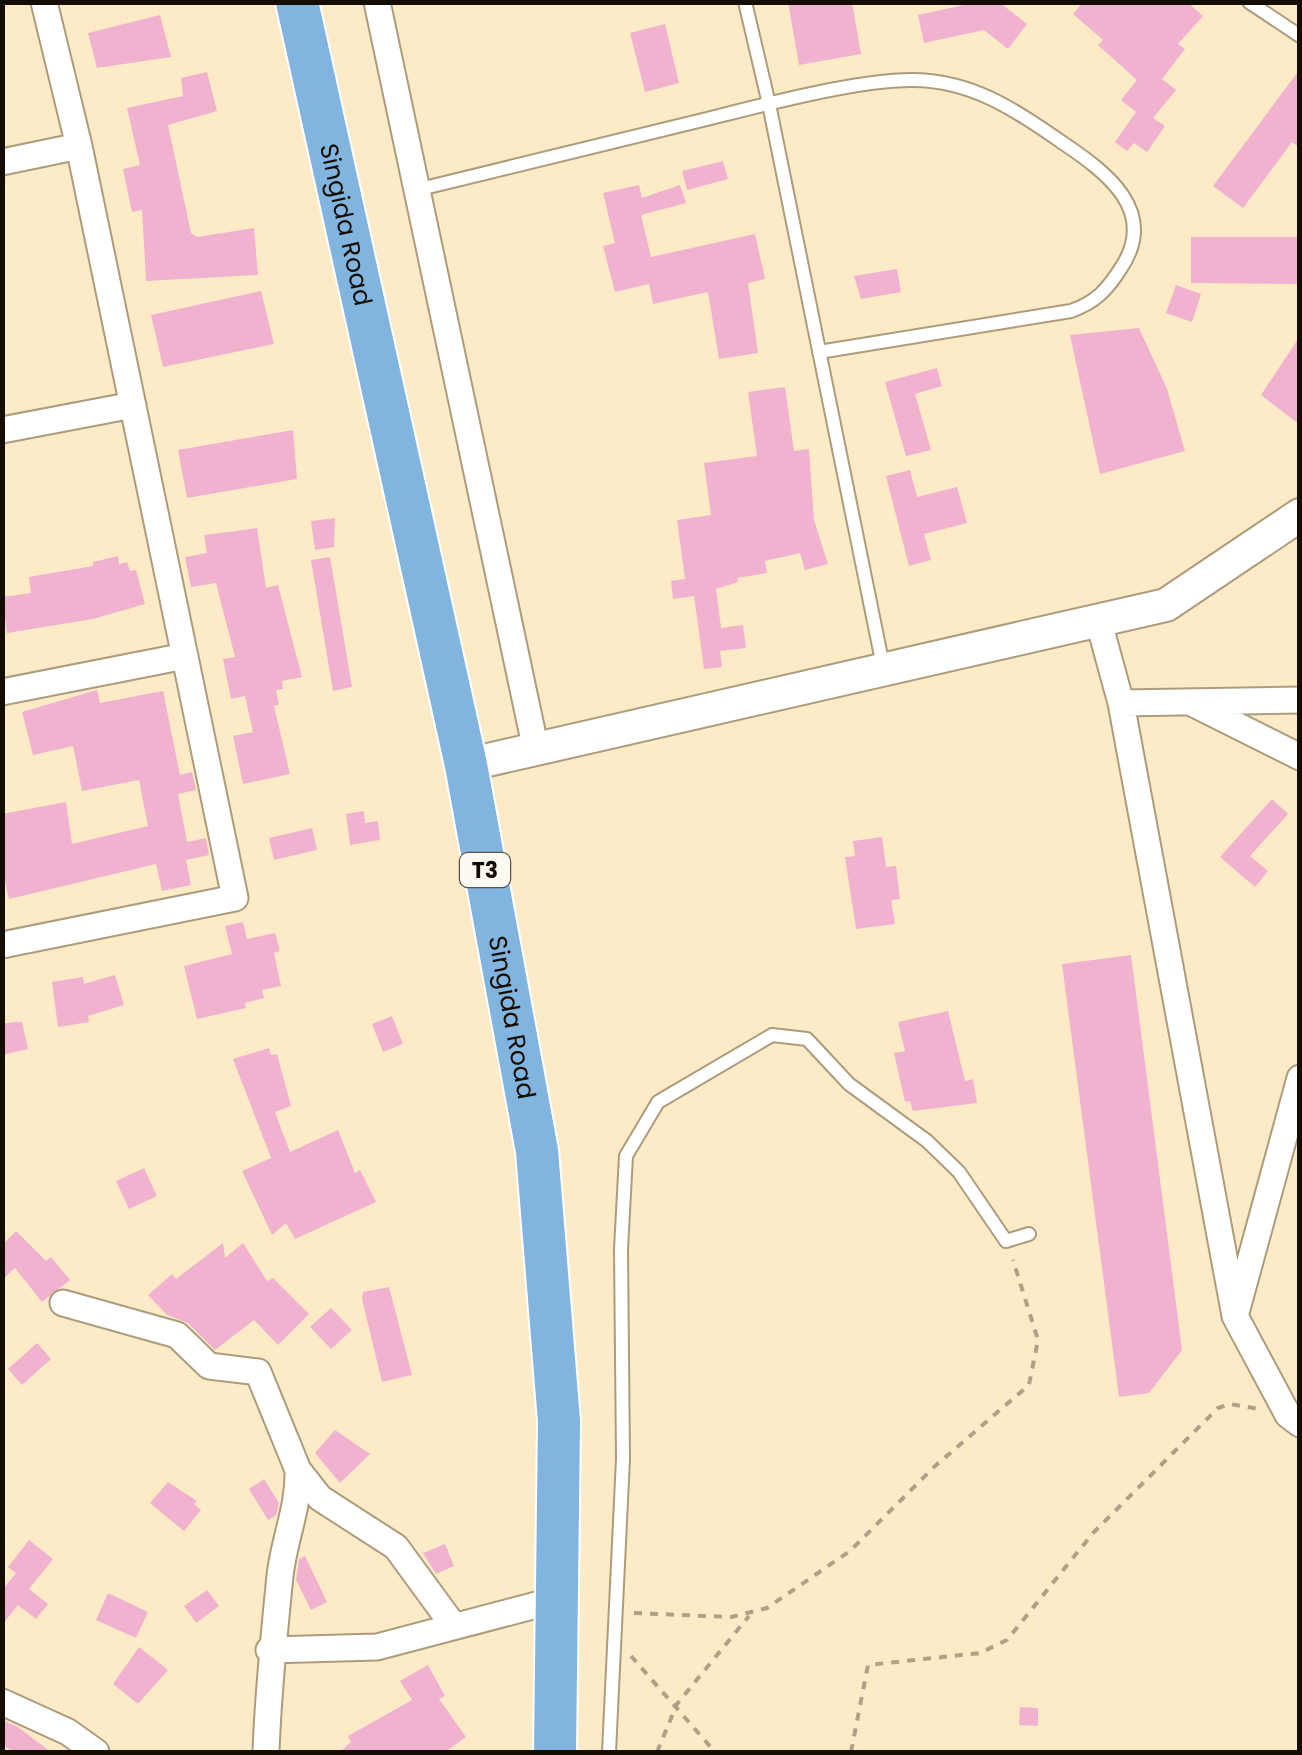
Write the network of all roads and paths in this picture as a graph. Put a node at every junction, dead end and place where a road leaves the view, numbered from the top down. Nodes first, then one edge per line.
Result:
1 (44, 2) edge
2 (297, 2) edge
3 (378, 2) edge
4 (745, 2) edge
5 (1249, 2) edge
6 (1300, 36) edge
7 (770, 104) junction
8 (79, 146) junction
9 (2, 162) edge
10 (416, 190) junction
11 (819, 352) junction
12 (132, 405) junction
13 (2, 430) edge
14 (1300, 515) edge
15 (1098, 619) junction
16 (185, 656) junction
17 (884, 668) junction
18 (2, 692) edge
19 (1300, 700) edge
20 (1188, 701) junction
21 (1120, 703) junction
22 (536, 750) junction
23 (1300, 757) edge
24 (466, 765) junction
25 (2, 945) edge
26 (1300, 1078) edge
27 (1029, 1234) dead end
28 (1006, 1241) junction
29 (63, 1302) dead end
30 (1235, 1316) junction
31 (1294, 1419) edge
32 (298, 1470) junction
33 (559, 1599) junction
34 (615, 1613) junction
35 (749, 1616) junction
36 (453, 1625) junction
37 (614, 1638) junction
38 (269, 1650) junction
39 (2, 1702) edge
40 (677, 1704) junction
41 (96, 1752) edge
42 (266, 1752) edge
43 (556, 1752) edge
44 (610, 1752) edge
45 (657, 1752) edge
46 (715, 1752) edge
47 (851, 1752) edge

1 - 8 street
2 - 24 highway, Singida Road / T3
3 - 10 street
4 - 7 lane
5 - 6 lane
7 - 10 lane
7 - 11 lane
7 - 11 lane
8 - 9 street
8 - 12 street
10 - 22 street
11 - 17 lane
12 - 13 street
12 - 16 street
14 - 15 street
15 - 17 street
15 - 21 street
16 - 18 street
16 - 25 street
17 - 22 street
19 - 20 street
20 - 21 street
20 - 23 street
21 - 30 street
22 - 24 street
24 - 33 highway, Singida Road / T3
26 - 30 street
27 - 28 lane
28 - 34 lane
28 - 35 path
29 - 32 street
30 - 31 street
31 - 47 path
32 - 36 street
32 - 38 street
33 - 36 street
33 - 43 highway, Singida Road / T3
34 - 35 path
34 - 37 lane
35 - 40 path
36 - 38 street
37 - 40 path
37 - 44 lane
38 - 42 street
39 - 41 street
40 - 45 path
40 - 46 path

